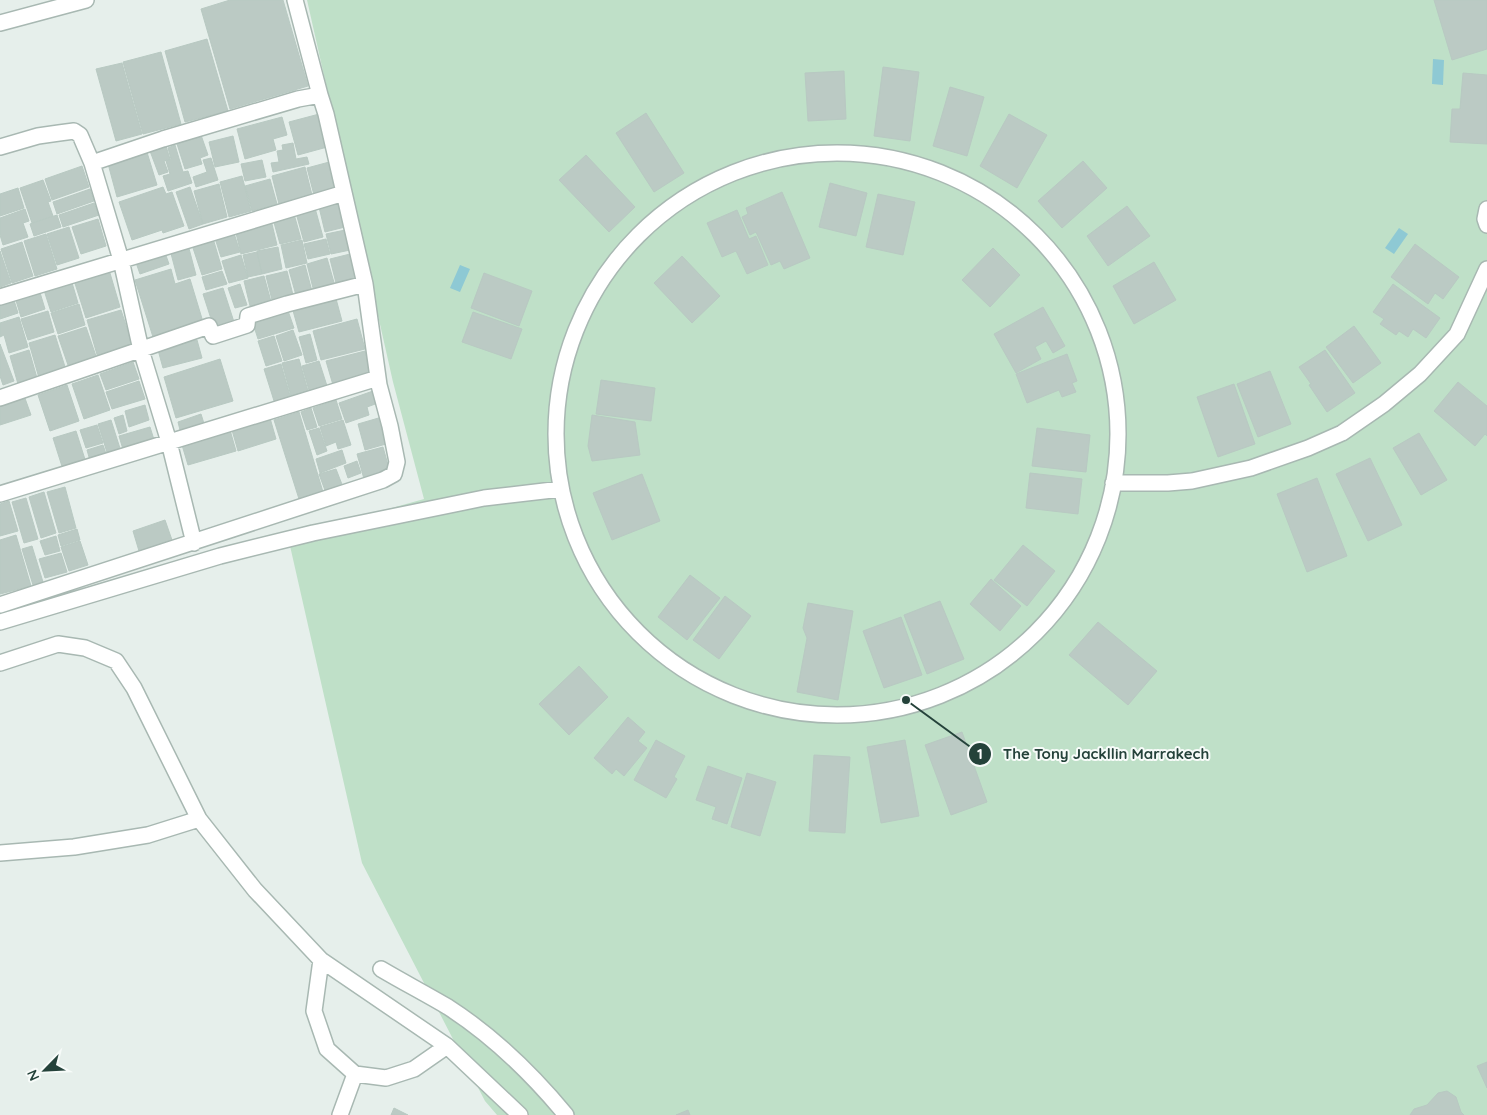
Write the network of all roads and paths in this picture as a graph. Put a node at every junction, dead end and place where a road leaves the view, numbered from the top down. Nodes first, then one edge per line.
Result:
1 (86, 0) edge
2 (295, 0) edge
3 (0, 23) edge
4 (320, 95) junction
5 (0, 148) edge
6 (92, 163) junction
7 (344, 193) junction
8 (1487, 209) edge
9 (1487, 225) edge
10 (121, 260) junction
11 (1487, 269) edge
12 (365, 284) junction
13 (0, 297) edge
14 (141, 350) junction
15 (378, 378) junction
16 (0, 398) edge
17 (169, 442) junction
18 (1113, 483) junction
19 (562, 489) junction
20 (0, 494) edge
21 (194, 543) junction
22 (0, 605) edge
23 (0, 622) edge
24 (0, 663) edge
25 (199, 819) junction
26 (0, 852) edge
27 (321, 960) junction
28 (381, 969) dead end
29 (447, 1046) junction
30 (355, 1074) junction
31 (340, 1115) edge
32 (520, 1115) edge
33 (566, 1115) edge

1 - 3 street
2 - 4 street
4 - 6 street
4 - 7 street
5 - 6 street
6 - 10 street
7 - 10 street
7 - 12 street
8 - 9 street
10 - 13 street
10 - 14 street
11 - 18 street
12 - 14 street
12 - 15 street
14 - 16 street
14 - 17 street
15 - 17 street
15 - 21 street
17 - 20 street
17 - 21 street
18 - 19 street
18 - 19 street
19 - 23 street
21 - 22 street
24 - 25 street
25 - 26 street
25 - 27 street
27 - 29 street
27 - 30 street
28 - 33 street
29 - 30 street
29 - 32 street
30 - 31 street

